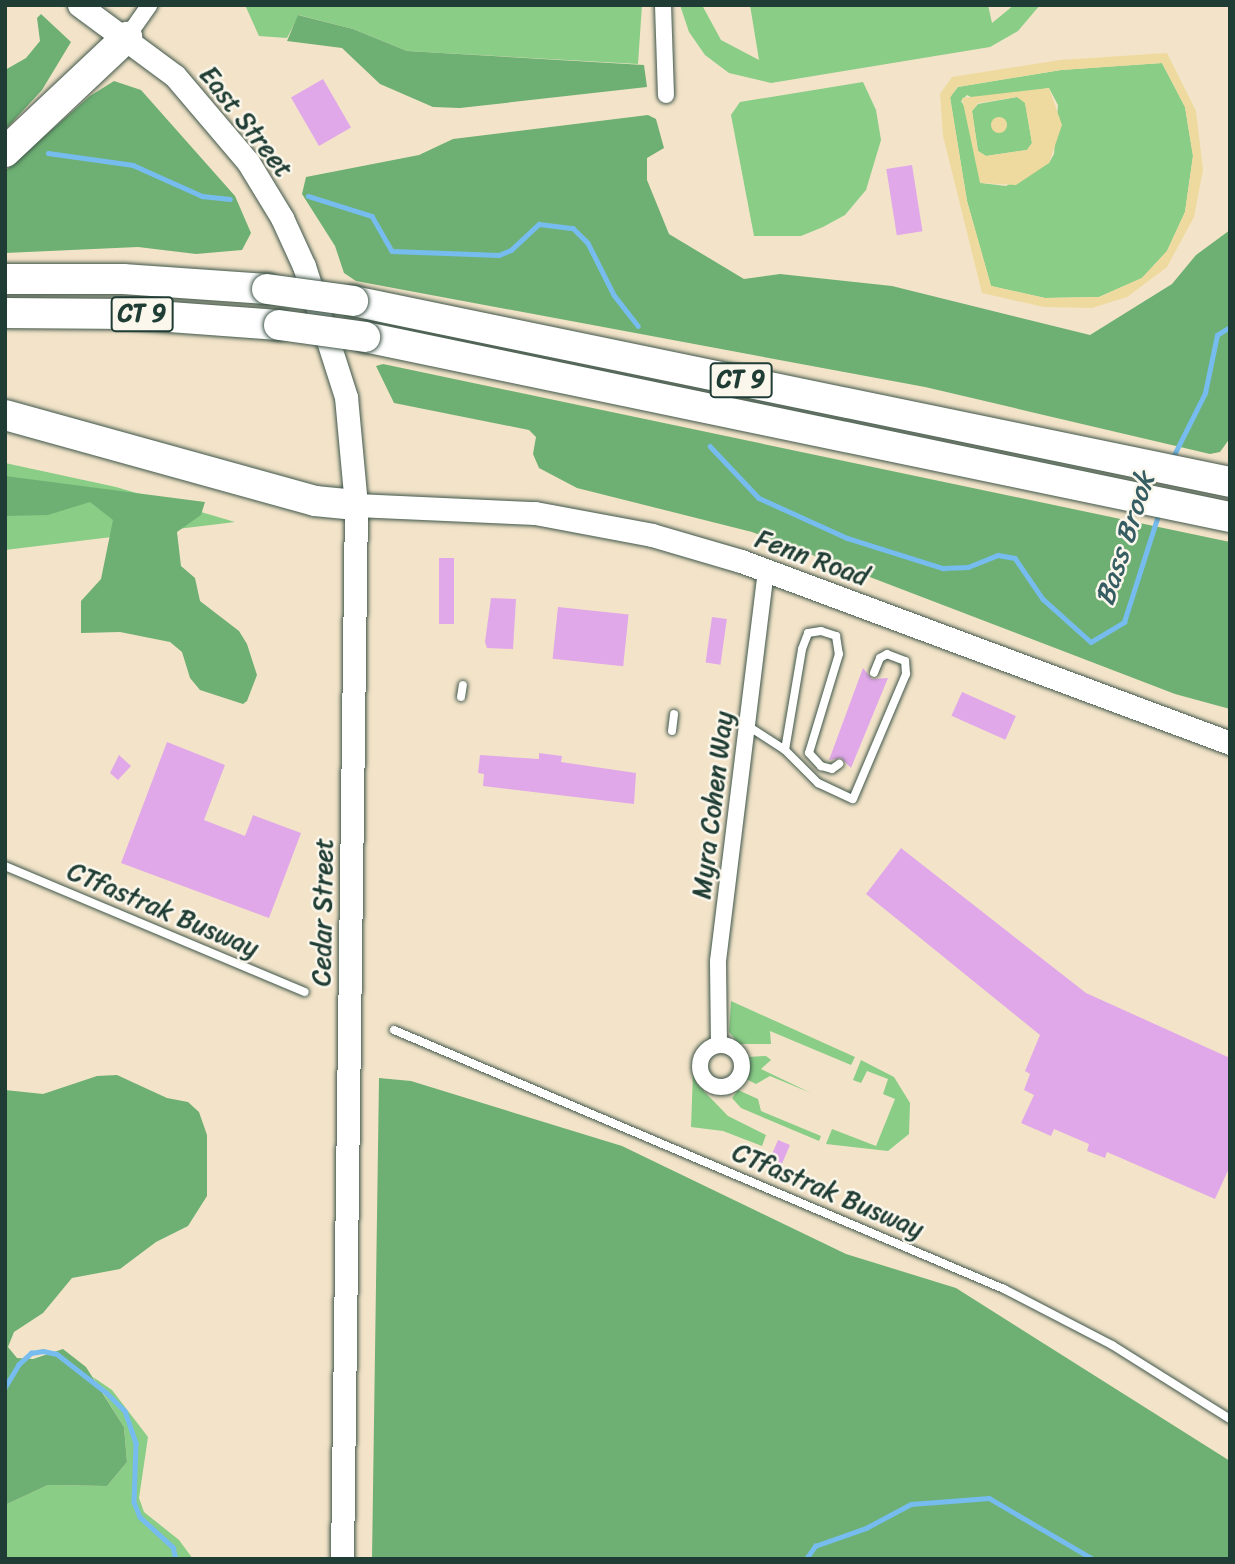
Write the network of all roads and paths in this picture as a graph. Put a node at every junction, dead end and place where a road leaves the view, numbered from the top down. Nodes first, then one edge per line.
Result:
1 (79, 5) edge
2 (149, 5) edge
3 (663, 5) edge
4 (127, 37) junction
5 (666, 95) dead end
6 (5, 152) edge
7 (307, 272) joint
8 (5, 279) edge
9 (5, 313) edge
10 (5, 415) edge
11 (1225, 481) edge
12 (356, 505) junction
13 (1221, 515) edge
14 (766, 572) junction
15 (874, 673) dead end
16 (463, 685) dead end
17 (461, 697) dead end
18 (674, 714) dead end
19 (747, 725) junction
20 (672, 731) dead end
21 (1230, 743) edge
22 (785, 750) junction
23 (839, 764) dead end
24 (5, 866) edge
25 (305, 992) dead end
26 (394, 1030) dead end
27 (719, 1045) dead end
28 (1230, 1419) edge
29 (342, 1559) edge

1 - 4 main road, East Street
2 - 4 street
3 - 5 street
4 - 6 highway
4 - 7 main road, East Street
7 - 12 main road, Cedar Street
8 - 11 highway, CT 9, bridge
9 - 13 highway, CT 9, bridge
10 - 12 highway
12 - 14 main road, Fenn Road
12 - 29 main road, Cedar Street
14 - 19 street, Myra Cohen Way
14 - 21 main road, Fenn Road
15 - 22 lane
16 - 17 lane
18 - 20 lane
19 - 22 lane
19 - 27 street, Myra Cohen Way
22 - 23 lane
24 - 25 lane, CTfastrak Busway
26 - 28 lane, CTfastrak Busway

